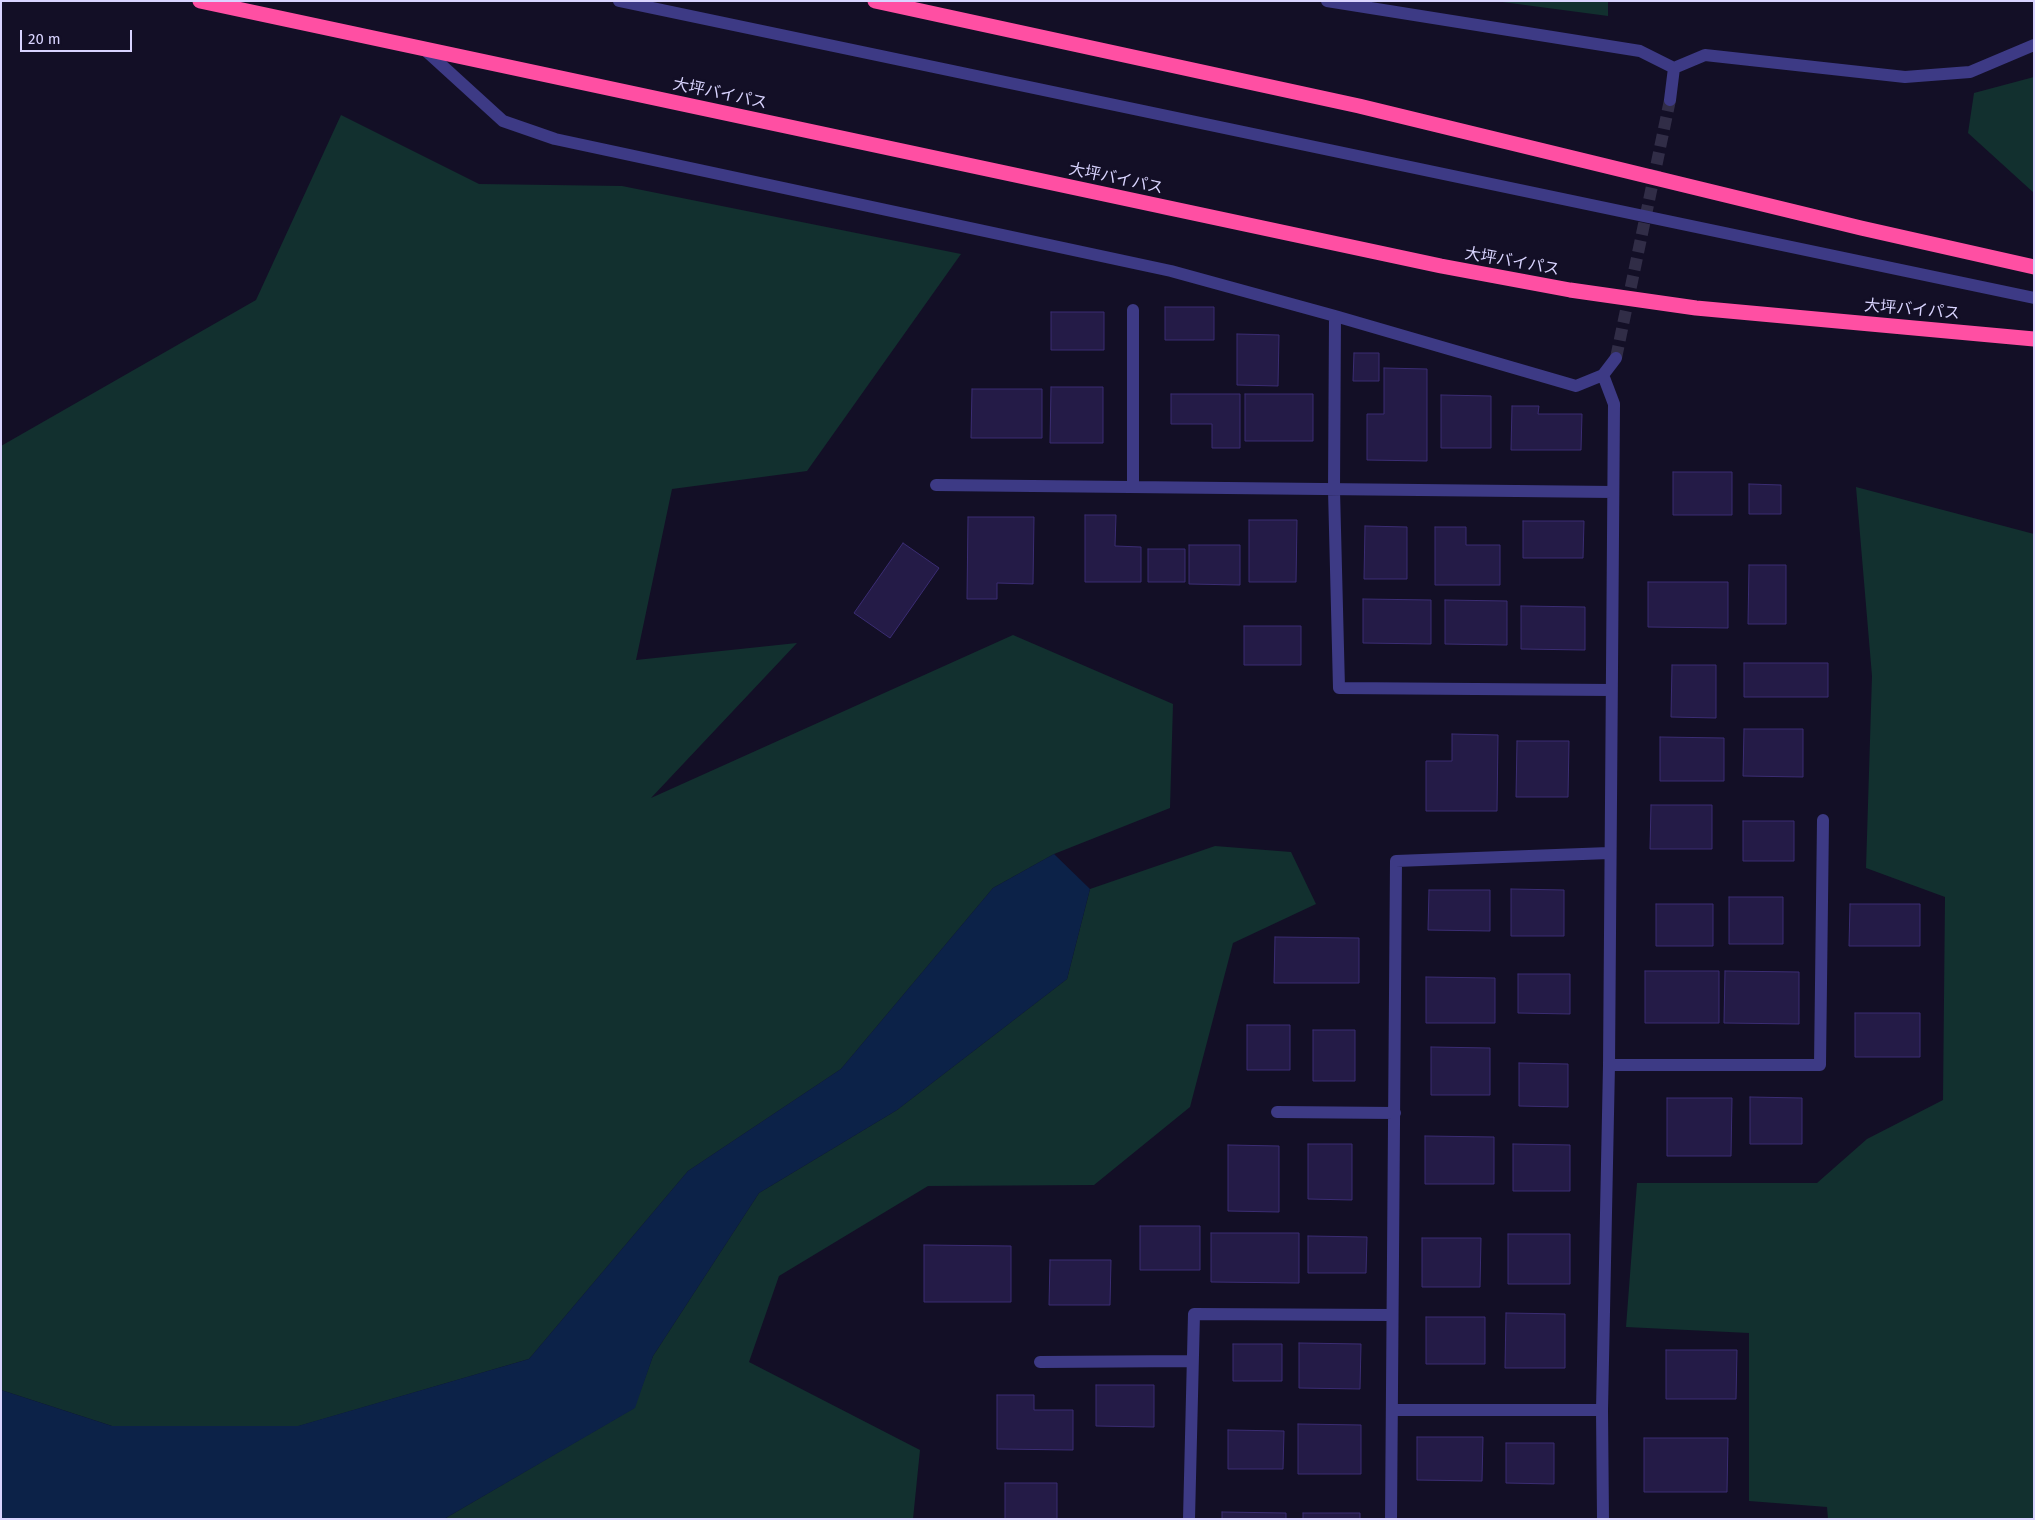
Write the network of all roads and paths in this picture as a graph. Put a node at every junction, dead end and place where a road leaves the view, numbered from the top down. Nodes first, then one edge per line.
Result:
1 (200, 1) edge
2 (619, 1) edge
3 (874, 1) edge
4 (1327, 1) edge
5 (2034, 45) edge
6 (424, 49) junction
7 (1674, 68) junction
8 (1670, 100) tunnel mouth
9 (2034, 267) edge
10 (2034, 298) edge
11 (1133, 310) dead end
12 (1335, 316) junction
13 (2034, 339) edge
14 (1616, 358) tunnel mouth
15 (1603, 375) junction
16 (936, 485) dead end
17 (1133, 486) junction
18 (1334, 490) junction
19 (1613, 492) junction
20 (1611, 690) junction
21 (1823, 820) dead end
22 (1609, 853) junction
23 (1609, 1065) junction
24 (1276, 1112) dead end
25 (1395, 1113) junction
26 (1392, 1315) junction
27 (1192, 1361) junction
28 (1040, 1362) dead end
29 (1392, 1410) junction
30 (1602, 1410) junction
31 (1189, 1519) edge
32 (1391, 1519) edge
33 (1603, 1519) edge

1 - 6 highway, 大坪バイパス
2 - 10 street
3 - 9 highway
4 - 7 street
5 - 7 street
6 - 12 street
6 - 13 highway, 大坪バイパス
7 - 8 street
11 - 17 street
12 - 15 street
12 - 18 street
14 - 15 street
15 - 19 street
16 - 17 street
17 - 18 street
18 - 19 street
18 - 20 street
19 - 20 street
20 - 22 street
21 - 23 street
22 - 23 street
22 - 25 street
23 - 30 street
24 - 25 street
25 - 26 street
26 - 27 street
26 - 29 street
27 - 28 street
27 - 31 street
29 - 30 street
29 - 32 street
30 - 33 street

